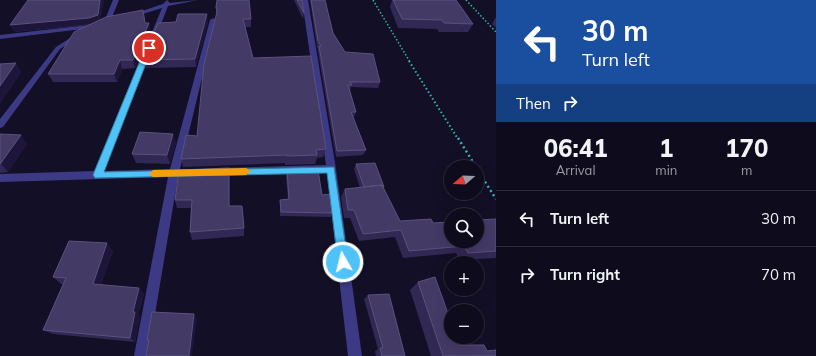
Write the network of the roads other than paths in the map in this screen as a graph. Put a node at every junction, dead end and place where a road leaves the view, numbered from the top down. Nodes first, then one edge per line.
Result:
1 (116, 0) edge
2 (195, 0) edge
3 (305, 0) edge
4 (167, 3) edge
5 (213, 20) edge
6 (8, 30) dead end
7 (2, 37) edge
8 (0, 125) edge
9 (331, 169) junction
10 (206, 172) edge
11 (174, 173) junction
12 (190, 173) edge
13 (98, 175) junction
14 (0, 178) edge
15 (141, 356) edge
16 (355, 356) edge

1 - 4 street
2 - 4 street
3 - 9 street
4 - 13 street
5 - 11 street
6 - 7 street
7 - 8 street
9 - 10 street
9 - 16 street
11 - 12 street
11 - 13 street
11 - 15 street
13 - 14 street

